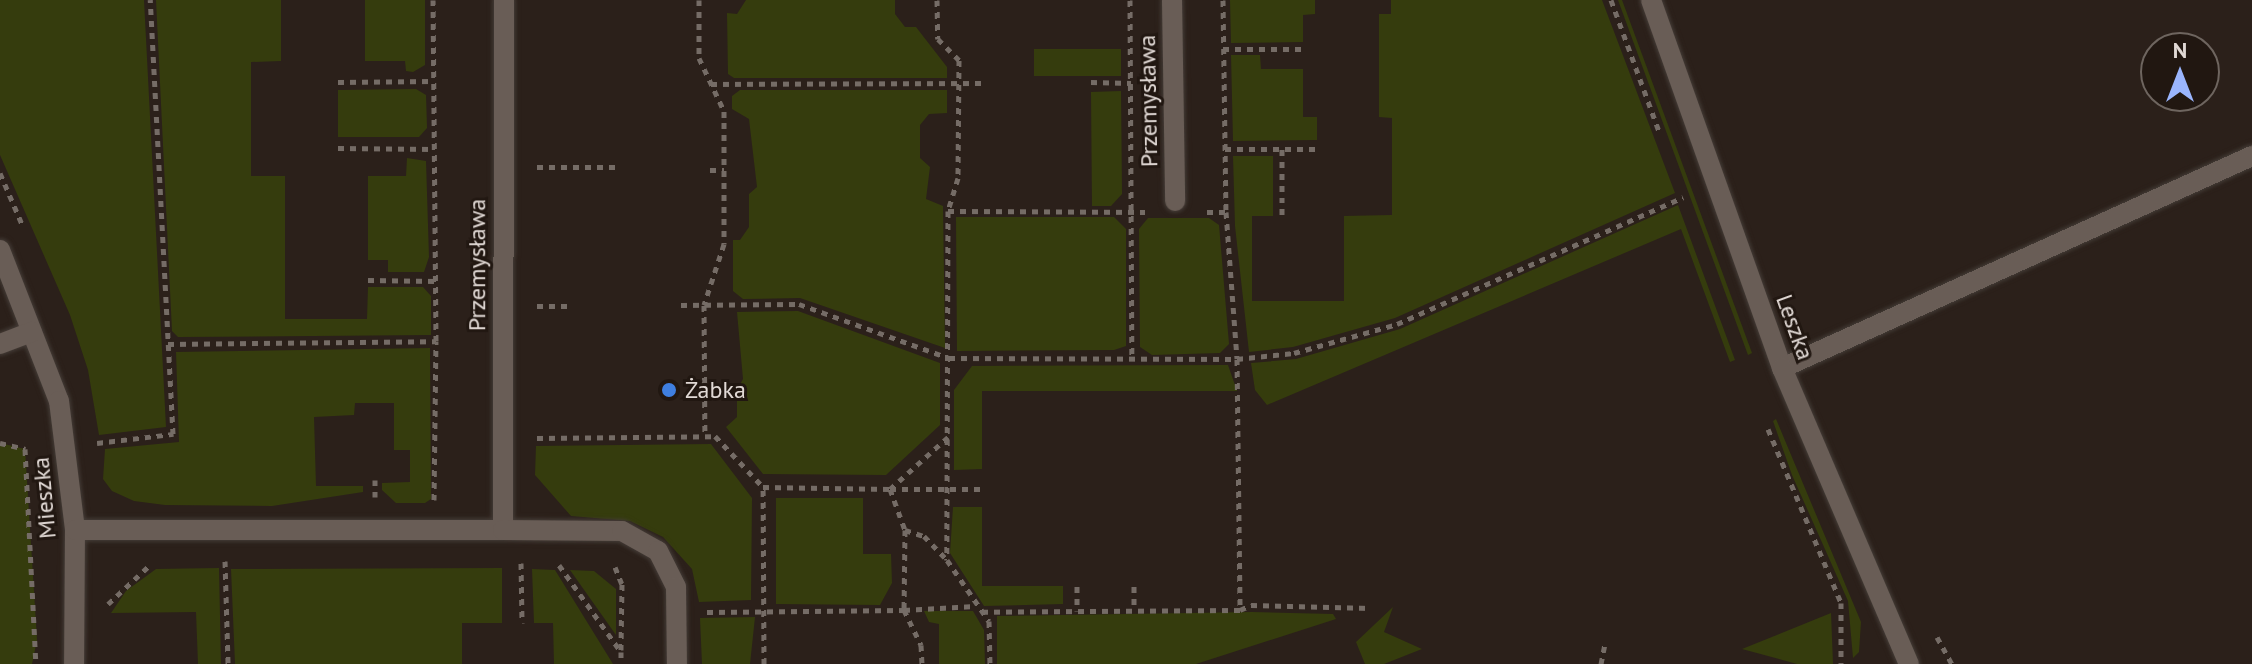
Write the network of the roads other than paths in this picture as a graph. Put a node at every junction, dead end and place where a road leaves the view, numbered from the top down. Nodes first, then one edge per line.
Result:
1 (504, 0) edge
2 (1172, 0) edge
3 (1651, 0) edge
4 (2252, 156) edge
5 (1175, 201) dead end
6 (0, 250) edge
7 (32, 332) junction
8 (0, 344) edge
9 (1782, 368) junction
10 (75, 530) junction
11 (503, 530) junction
12 (74, 664) edge
13 (677, 664) edge
14 (1909, 664) edge

1 - 11 street, Przemysława
2 - 5 street, Przemysława
3 - 9 street, Leszka
4 - 9 street
6 - 7 street, Mieszka
7 - 8 street
7 - 10 street, Mieszka
9 - 14 street, Leszka
10 - 11 street
10 - 12 street, Mieszka
11 - 13 street

